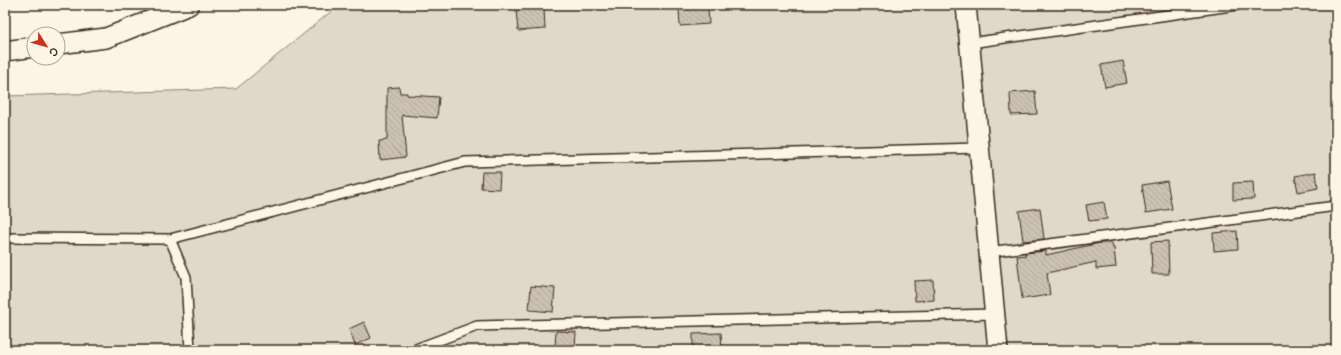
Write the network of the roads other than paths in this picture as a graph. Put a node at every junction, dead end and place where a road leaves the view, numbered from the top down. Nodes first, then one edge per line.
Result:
1 (189, 5) edge
2 (966, 5) edge
3 (1238, 5) edge
4 (66, 43) edge
5 (970, 43) junction
6 (26, 48) edge
7 (5, 51) edge
8 (979, 148) junction
9 (1336, 206) edge
10 (5, 238) edge
11 (170, 239) junction
12 (989, 252) junction
13 (995, 314) junction
14 (190, 350) edge
15 (413, 350) edge
16 (998, 350) edge

1 - 4 street
2 - 5 street
3 - 5 lane
5 - 8 street
6 - 7 street
8 - 11 lane
8 - 12 street
9 - 12 lane
10 - 11 lane
11 - 14 lane
12 - 13 street
13 - 15 lane
13 - 16 street

